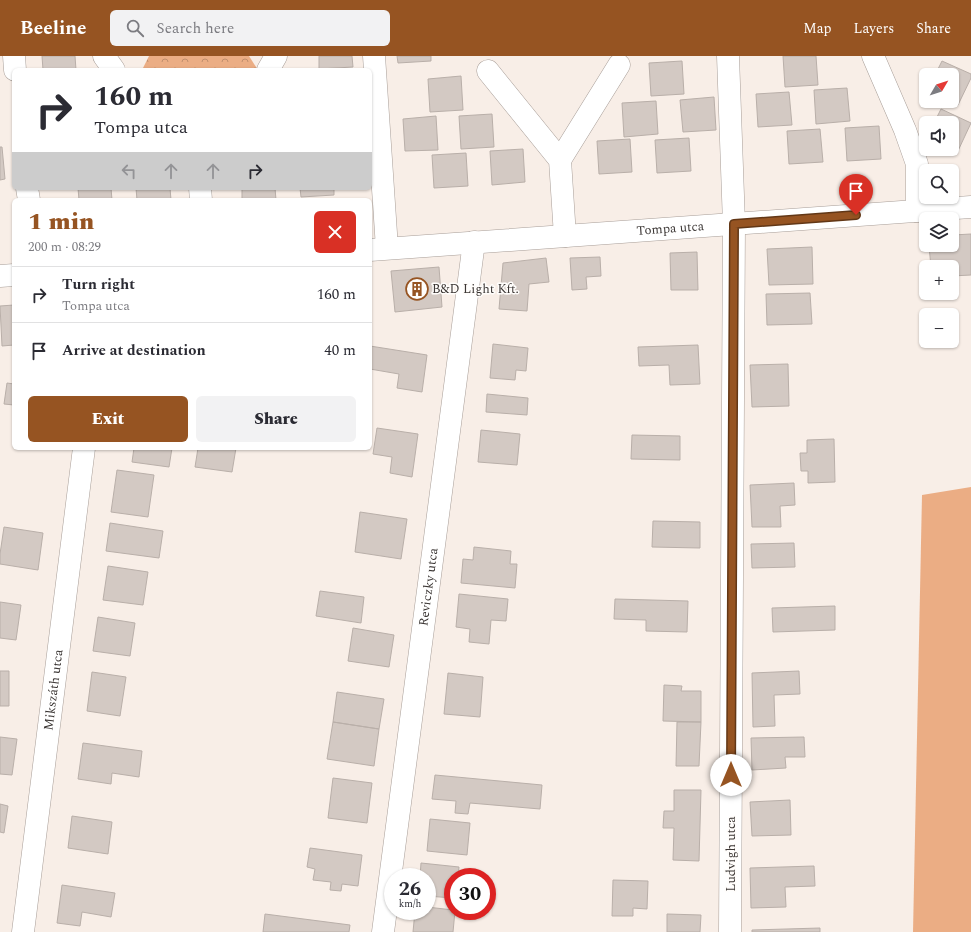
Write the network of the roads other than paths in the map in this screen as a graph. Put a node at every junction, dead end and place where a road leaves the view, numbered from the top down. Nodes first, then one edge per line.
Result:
1 (14, 56) edge
2 (104, 56) edge
3 (276, 56) edge
4 (374, 56) edge
5 (728, 56) edge
6 (873, 56) edge
7 (619, 65) dead end
8 (15, 68) edge
9 (113, 68) edge
10 (269, 68) edge
11 (488, 71) dead end
12 (560, 160) junction
13 (971, 207) edge
14 (917, 211) junction
15 (734, 224) junction
16 (565, 236) junction
17 (474, 242) junction
18 (379, 249) edge
19 (12, 275) edge
20 (0, 276) edge
21 (84, 450) edge
22 (23, 932) edge
23 (383, 932) edge
24 (730, 932) edge

1 - 8 street
2 - 9 street
3 - 10 street
4 - 18 street
5 - 15 street, Ludvigh utca
6 - 14 street
7 - 12 street
11 - 12 street
12 - 16 street
13 - 14 street, Tompa utca
14 - 15 street, Tompa utca
15 - 16 street, Tompa utca
15 - 24 street, Ludvigh utca
16 - 17 street, Tompa utca
17 - 18 street, Tompa utca
17 - 23 street, Reviczky utca
19 - 20 street
21 - 22 street, Mikszáth utca

